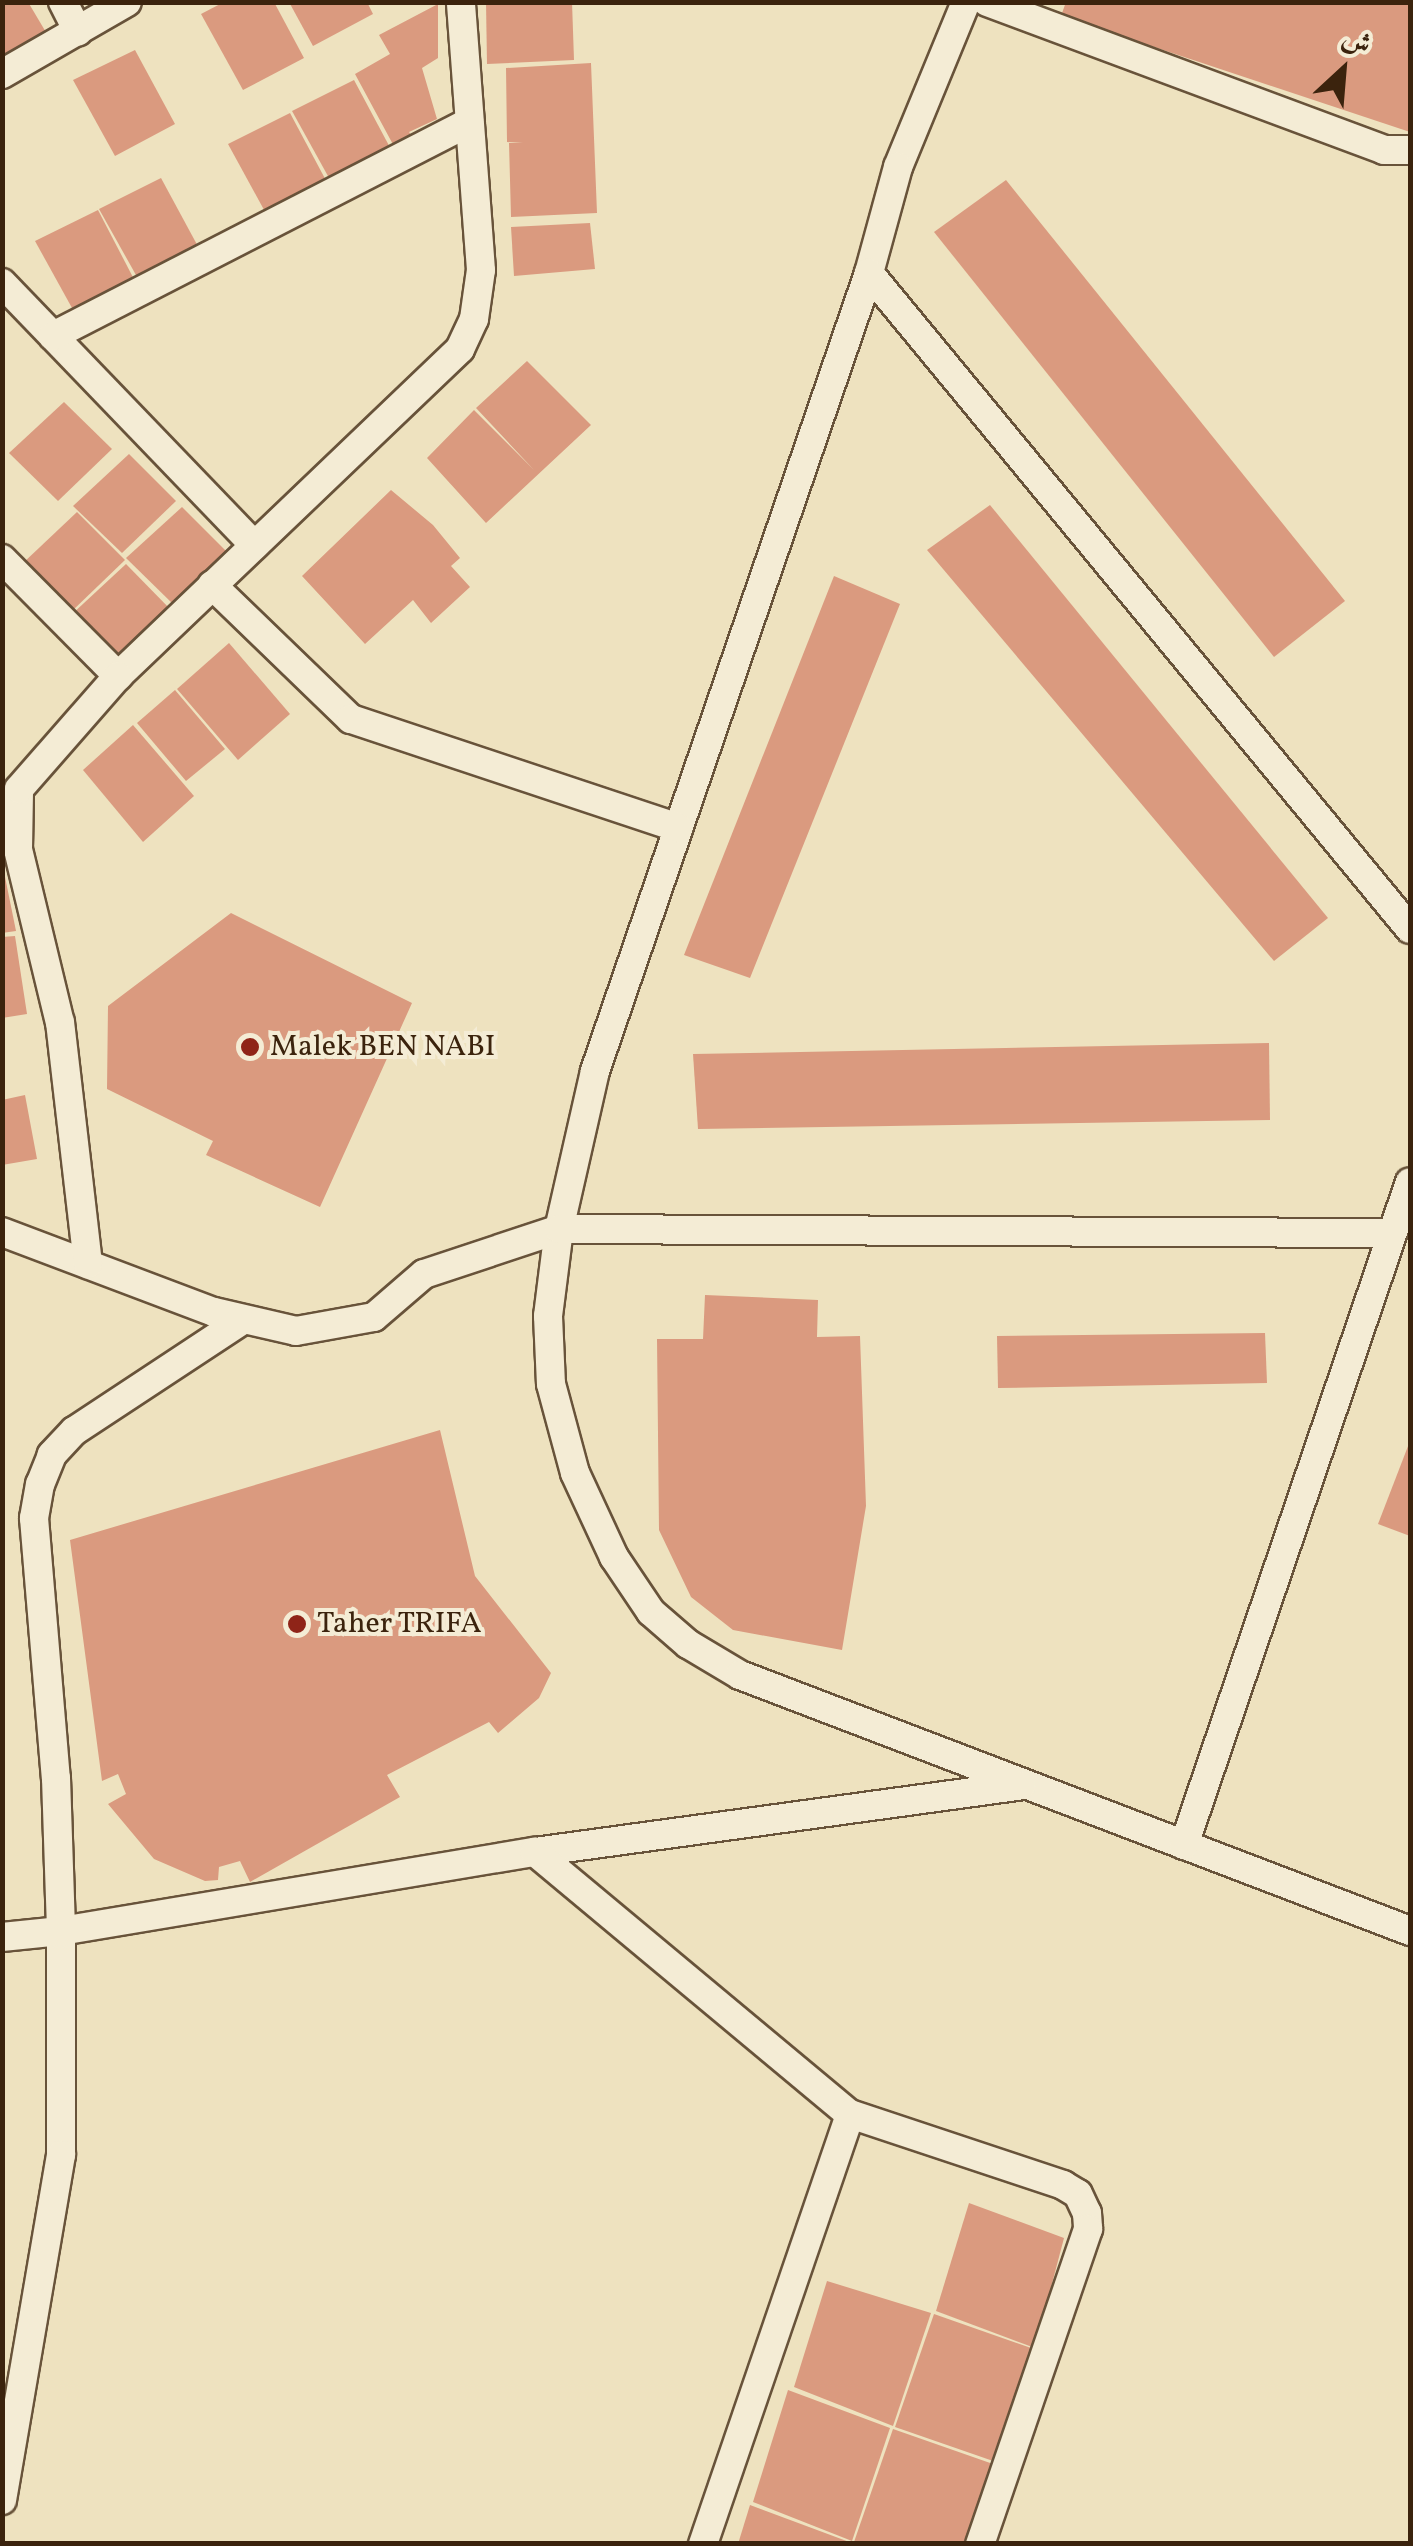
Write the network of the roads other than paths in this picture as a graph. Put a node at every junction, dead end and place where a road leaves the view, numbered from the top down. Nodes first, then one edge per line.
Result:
1 (63, 2) edge
2 (128, 2) edge
3 (460, 2) edge
4 (966, 2) edge
5 (987, 2) edge
6 (78, 31) junction
7 (2, 74) edge
8 (470, 122) junction
9 (1410, 150) edge
10 (869, 273) junction
11 (2, 284) edge
12 (53, 336) junction
13 (254, 544) junction
14 (2, 558) edge
15 (212, 585) junction
16 (118, 676) junction
17 (678, 828) junction
18 (1410, 929) edge
19 (1410, 1182) edge
20 (559, 1229) junction
21 (2, 1232) edge
22 (1391, 1233) junction
23 (88, 1264) junction
24 (241, 1322) junction
25 (1026, 1784) junction
26 (1184, 1844) junction
27 (535, 1852) junction
28 (60, 1931) junction
29 (1410, 1931) edge
30 (2, 1937) edge
31 (850, 2114) junction
32 (2, 2500) edge
33 (703, 2544) edge
34 (980, 2544) edge

1 - 6 street
2 - 6 street
3 - 8 street
4 - 10 street
5 - 9 street
6 - 7 street
8 - 12 street
8 - 13 street
10 - 17 street
10 - 18 street
11 - 12 street
12 - 13 street
13 - 15 street
14 - 16 street
15 - 16 street
15 - 17 street
16 - 23 street
17 - 20 street
19 - 22 street
20 - 22 street
20 - 24 street
20 - 25 street
21 - 23 street
22 - 26 street
23 - 24 street
24 - 28 street
25 - 26 street
25 - 27 street
26 - 29 street
27 - 28 street
27 - 31 street
28 - 30 street
28 - 32 street
31 - 33 street
31 - 34 street

